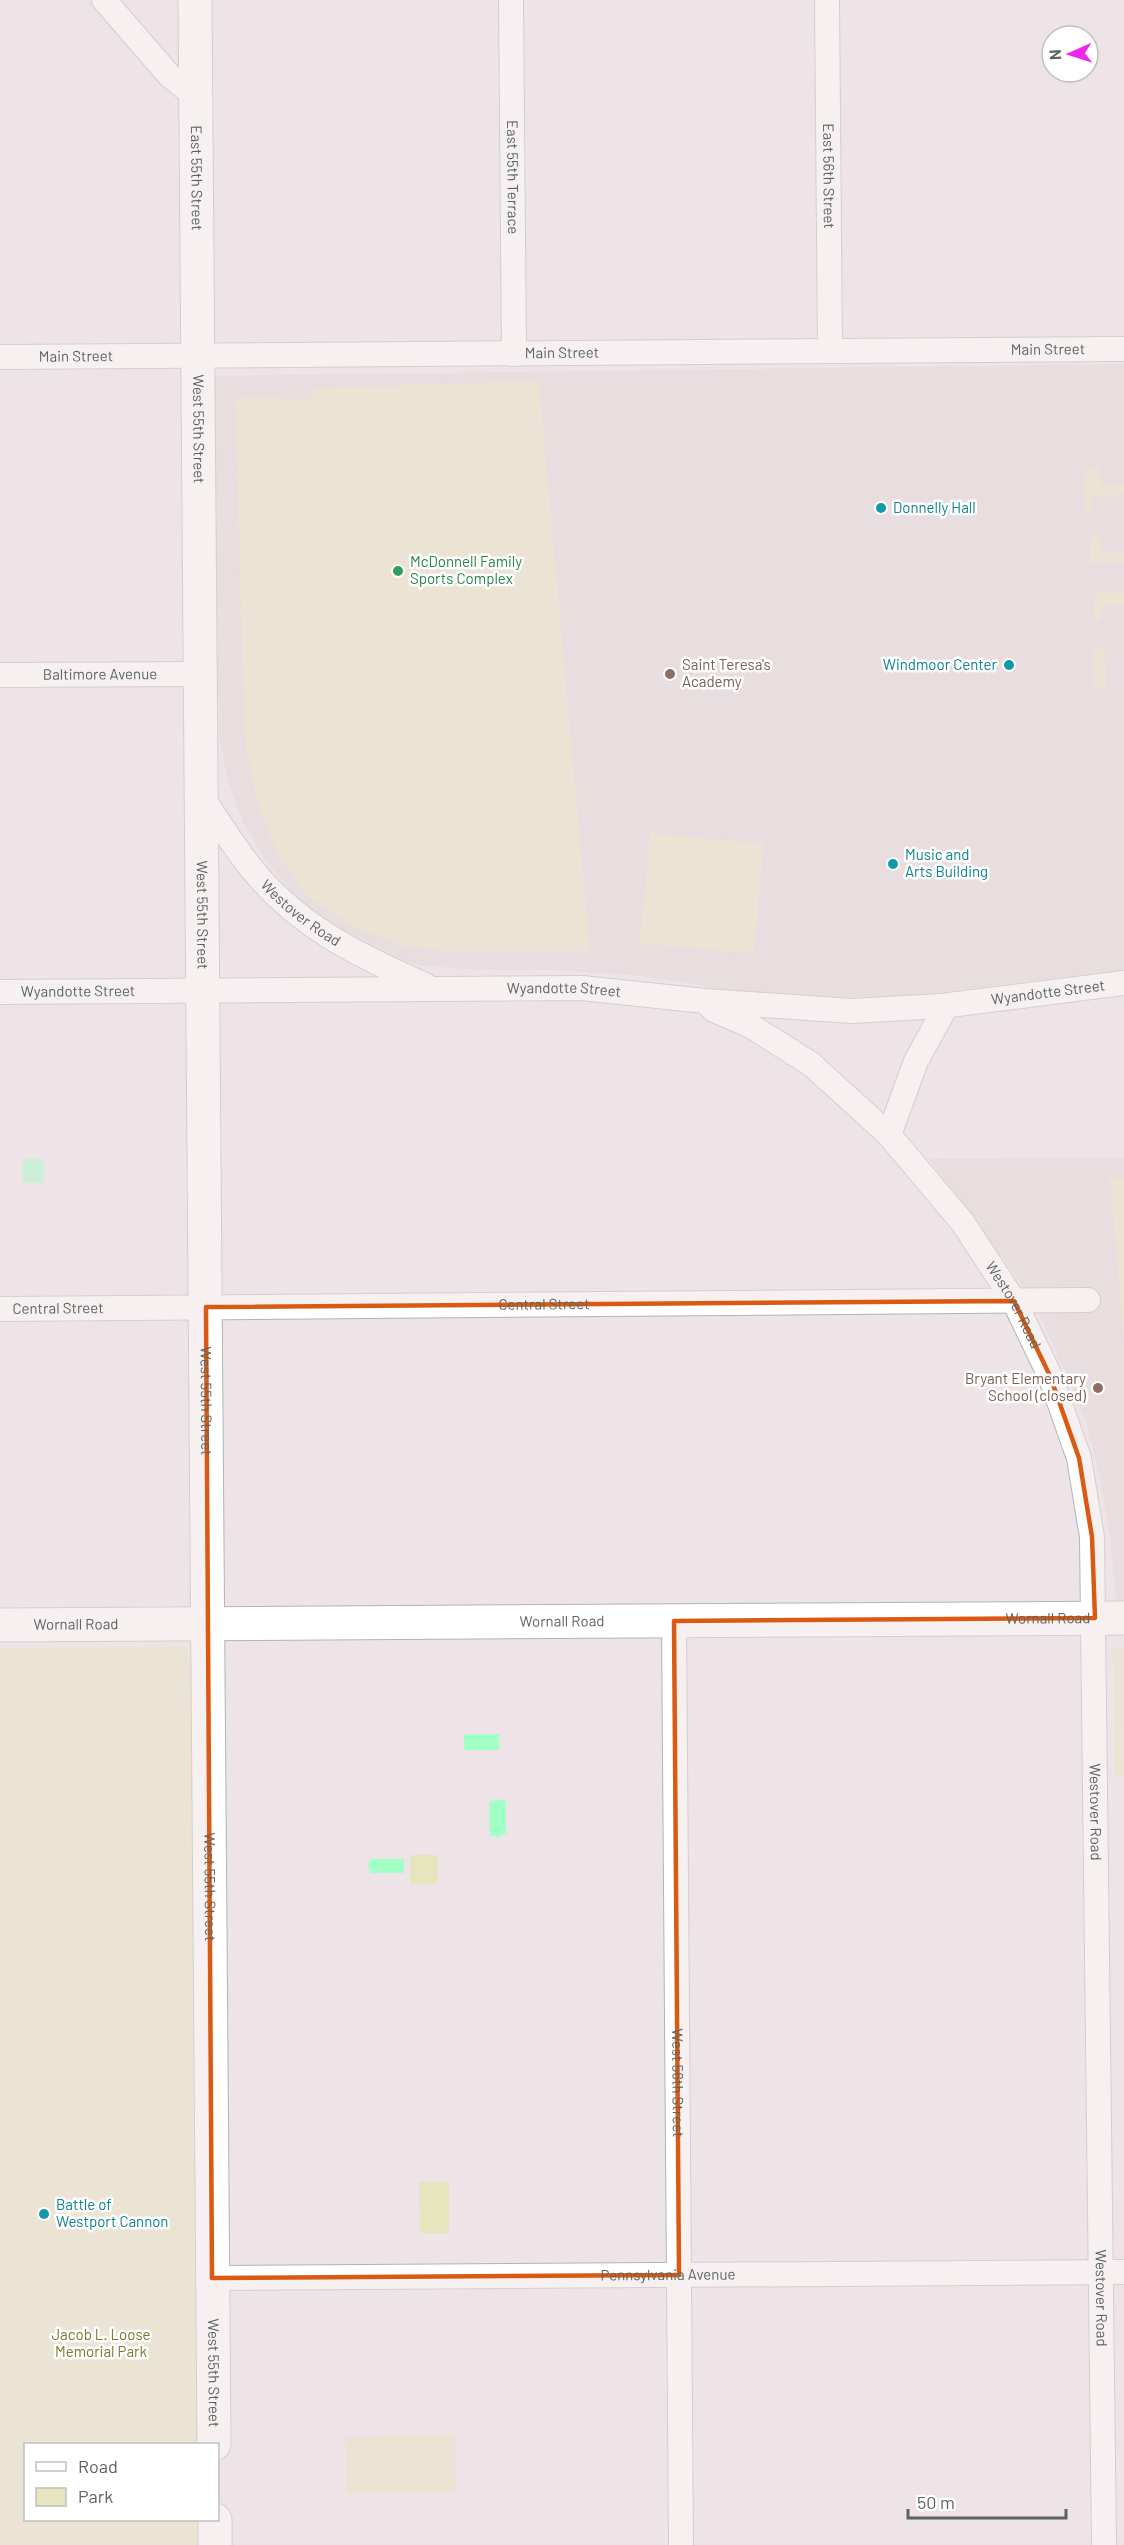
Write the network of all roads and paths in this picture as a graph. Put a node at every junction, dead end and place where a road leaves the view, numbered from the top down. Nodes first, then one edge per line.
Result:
1 (104, 0) edge
2 (195, 0) edge
3 (511, 0) edge
4 (827, 0) edge
5 (196, 97) junction
6 (1124, 349) edge
7 (830, 351) junction
8 (514, 354) junction
9 (197, 356) junction
10 (0, 357) edge
11 (200, 674) junction
12 (0, 675) edge
13 (201, 795) junction
14 (1124, 983) edge
15 (434, 989) junction
16 (203, 990) junction
17 (0, 992) edge
18 (705, 1001) junction
19 (941, 1006) junction
20 (889, 1135) junction
21 (1014, 1300) junction
22 (1088, 1300) dead end
23 (206, 1307) junction
24 (0, 1309) edge
25 (1109, 1618) edge
26 (674, 1621) junction
27 (207, 1624) junction
28 (0, 1625) edge
29 (1113, 2272) edge
30 (679, 2275) junction
31 (212, 2278) junction
32 (214, 2443) edge
33 (215, 2521) edge
34 (215, 2545) edge
35 (681, 2545) edge
36 (1104, 2545) edge

1 - 5 street
2 - 5 main road, East 55th Street
3 - 8 street, East 55th Terrace
4 - 7 street, East 56th Street
5 - 9 main road, East 55th Street
6 - 7 street, Main Street
7 - 8 street, Main Street
8 - 9 street, Main Street
9 - 10 street, Main Street
9 - 11 main road, West 55th Street
11 - 12 street, Baltimore Avenue
11 - 13 main road, West 55th Street
13 - 15 street, Westover Road
13 - 16 main road, West 55th Street
14 - 19 street, Wyandotte Street
15 - 16 street, Wyandotte Street
15 - 18 street, Wyandotte Street
16 - 17 street, Wyandotte Street
16 - 23 main road, West 55th Street
18 - 19 street, Wyandotte Street
18 - 20 street, Westover Road
19 - 20 street
20 - 21 street, Westover Road
21 - 22 street, Central Street
21 - 23 street, Central Street
21 - 25 street, Westover Road
23 - 24 street, Central Street
23 - 27 main road, West 55th Street
25 - 26 main road, Wornall Road
25 - 29 street, Westover Road
26 - 27 main road, Wornall Road
26 - 30 street, West 56th Street
27 - 28 main road, Wornall Road
27 - 31 main road, West 55th Street
29 - 30 street, Pennsylvania Avenue
29 - 36 street, Westover Road
30 - 31 street, Pennsylvania Avenue
30 - 35 street, West 56th Street
31 - 32 main road, West 55th Street
33 - 34 main road

